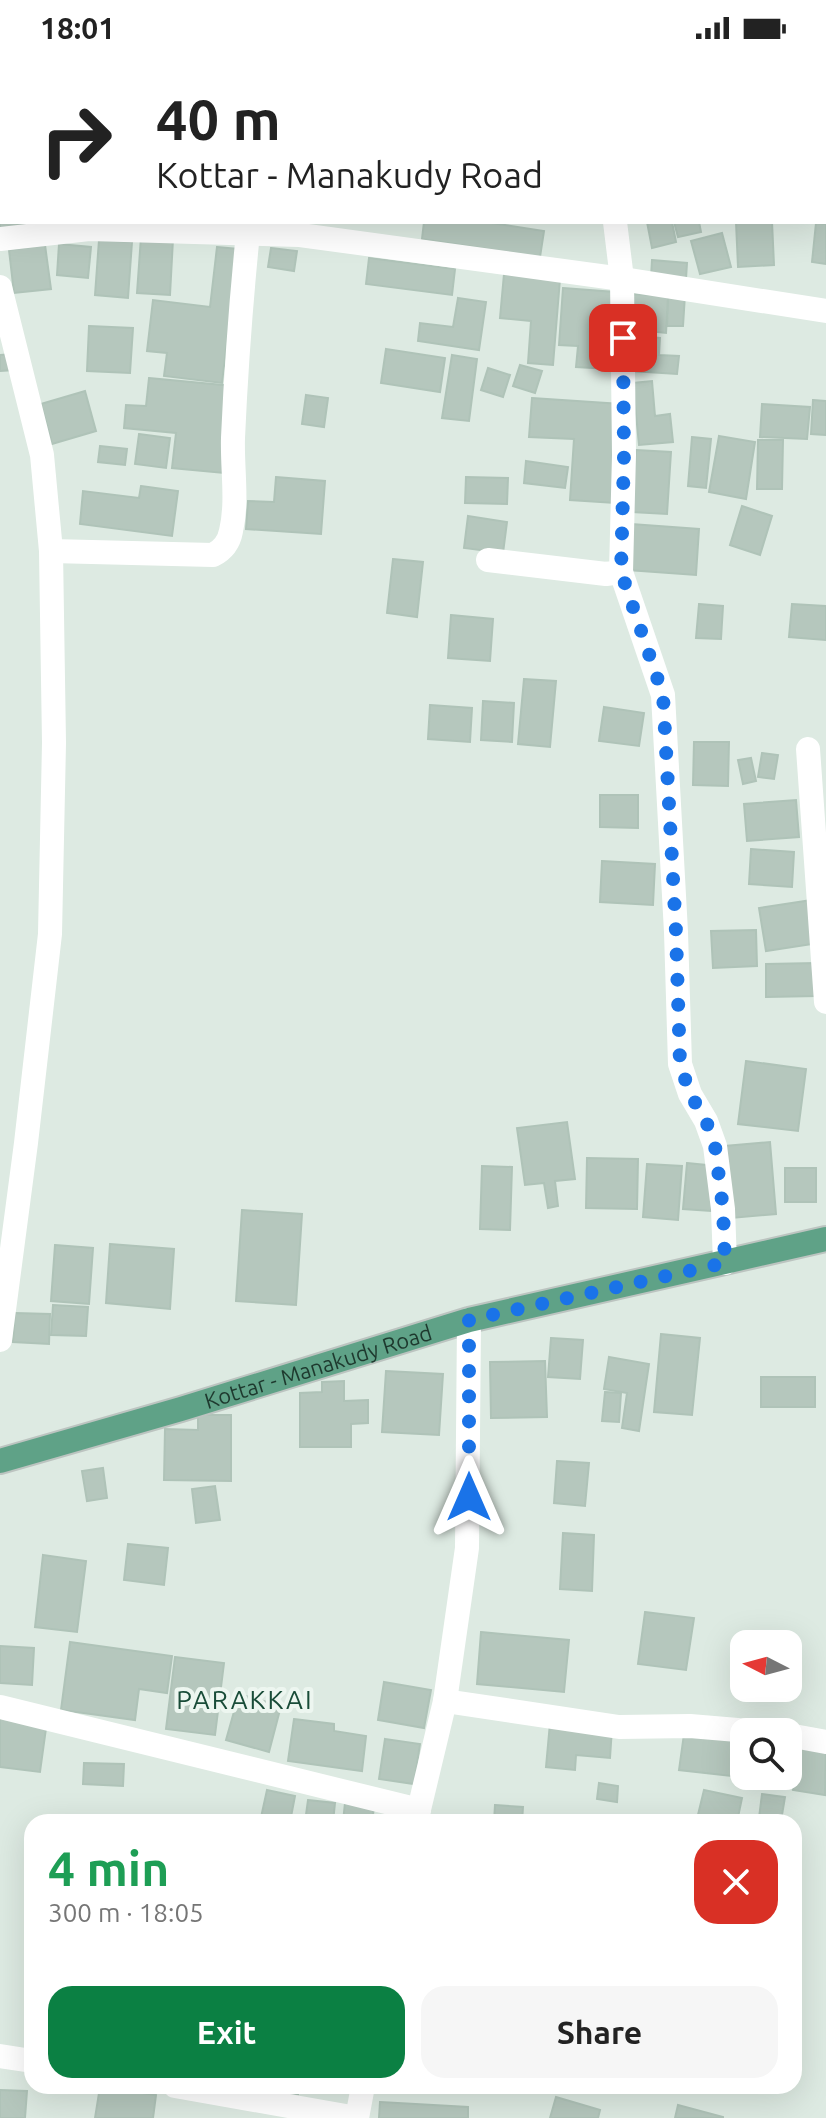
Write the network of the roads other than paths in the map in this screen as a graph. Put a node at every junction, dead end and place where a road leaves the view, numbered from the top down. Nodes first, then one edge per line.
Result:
1 (615, 224) edge
2 (248, 233) junction
3 (0, 239) edge
4 (622, 279) junction
5 (0, 287) edge
6 (826, 311) edge
7 (51, 551) junction
8 (488, 560) dead end
9 (621, 572) junction
10 (808, 749) dead end
11 (826, 1002) edge
12 (826, 1239) edge
13 (725, 1263) junction
14 (469, 1320) junction
15 (0, 1340) edge
16 (0, 1461) edge
17 (445, 1701) junction
18 (0, 1707) edge
19 (730, 1729) edge
20 (802, 1738) edge
21 (826, 1742) edge
22 (409, 1814) edge
23 (417, 1814) edge
24 (0, 2056) edge
25 (24, 2060) edge
26 (220, 2094) edge
27 (362, 2094) edge
28 (357, 2118) edge

1 - 4 street
2 - 3 street
2 - 4 street
2 - 7 street
4 - 6 street
4 - 9 street
5 - 7 street
7 - 15 street
8 - 9 street
9 - 13 street
10 - 11 street
12 - 13 main road, Kottar - Manakudy Road
13 - 14 main road, Kottar - Manakudy Road
14 - 16 main road, Kottar - Manakudy Road
14 - 17 street
17 - 19 street
17 - 23 street
18 - 22 street
20 - 21 street
24 - 25 street
26 - 28 street
27 - 28 street

